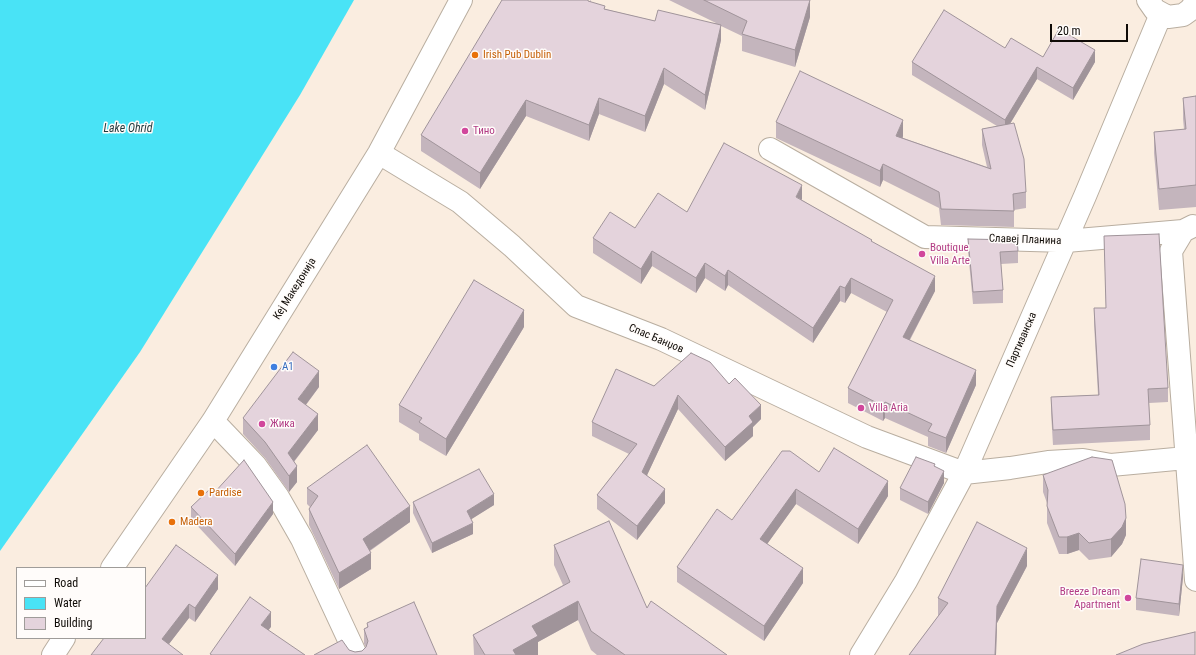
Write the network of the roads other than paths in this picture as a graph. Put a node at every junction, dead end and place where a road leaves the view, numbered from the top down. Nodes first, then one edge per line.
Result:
1 (461, 0) edge
2 (1196, 2) edge
3 (1155, 7) edge
4 (770, 148) dead end
5 (379, 154) junction
6 (1189, 228) edge
7 (1066, 241) junction
8 (212, 421) junction
9 (1186, 458) junction
10 (964, 473) junction
11 (113, 567) edge
12 (1196, 580) edge
13 (63, 639) edge
14 (53, 655) edge
15 (356, 655) edge
16 (861, 655) edge

1 - 5 street, Кеј Македонија
2 - 3 street
3 - 7 street, Партизанска
4 - 7 street, Славеј Планина
5 - 8 street, Кеј Македонија
5 - 10 street, Спас Банџов
6 - 7 street, Славеј Планина
6 - 9 street, Славеј Планина
7 - 10 street, Партизанска
8 - 11 street, Кеј Македонија
8 - 15 street
9 - 10 street
9 - 12 street, Славеј Планина
10 - 16 street, Партизанска
13 - 14 street

